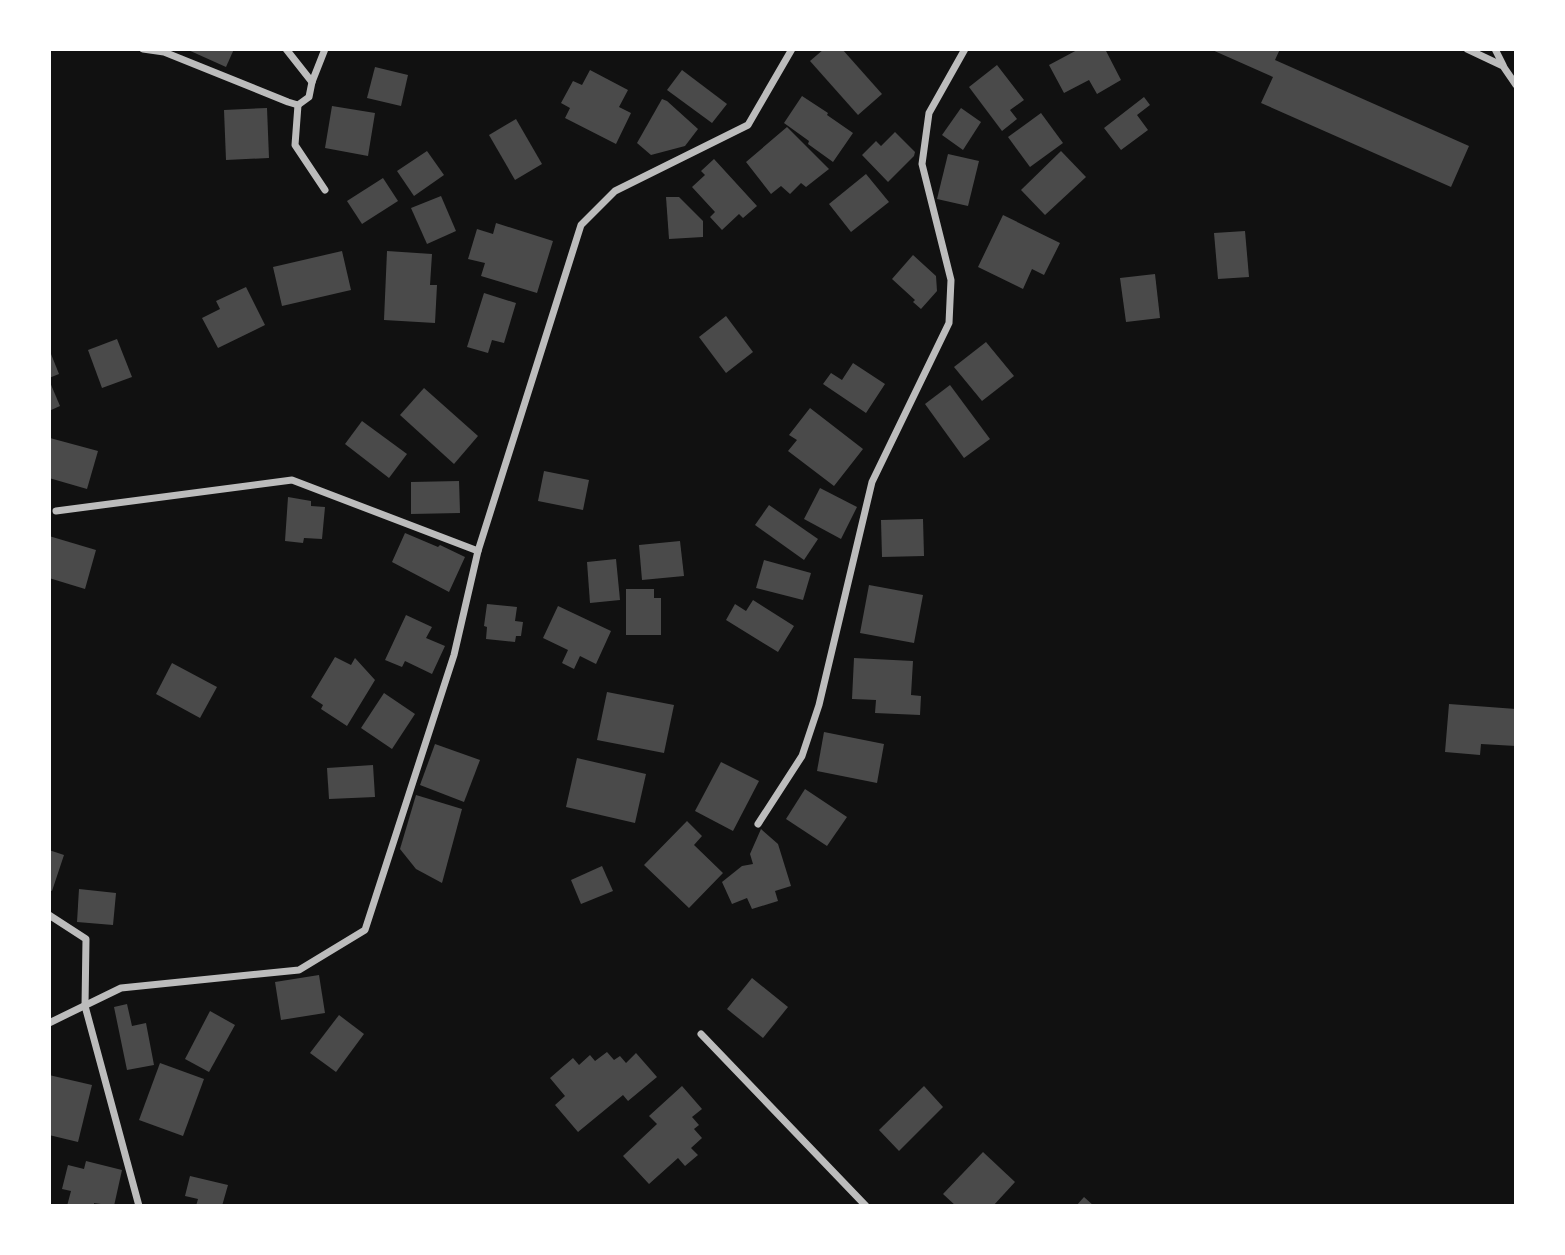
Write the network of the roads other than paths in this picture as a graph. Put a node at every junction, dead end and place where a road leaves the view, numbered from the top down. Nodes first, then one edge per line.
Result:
1 (143, 49) edge
2 (286, 49) edge
3 (325, 49) edge
4 (792, 49) edge
5 (965, 49) edge
6 (1467, 49) edge
7 (1496, 49) edge
8 (1503, 66) junction
9 (312, 82) junction
10 (1516, 85) edge
11 (298, 105) junction
12 (325, 190) dead end
13 (56, 511) dead end
14 (478, 551) junction
15 (758, 824) dead end
16 (49, 915) edge
17 (85, 1006) junction
18 (49, 1023) edge
19 (701, 1034) dead end
20 (139, 1206) edge
21 (866, 1206) edge

1 - 11 street
2 - 9 street
3 - 9 street
4 - 14 street
5 - 15 street
6 - 8 street
7 - 8 street
8 - 10 street
9 - 11 street
11 - 12 street
13 - 14 street
14 - 17 street
16 - 17 street
17 - 18 street
17 - 20 street
19 - 21 street

